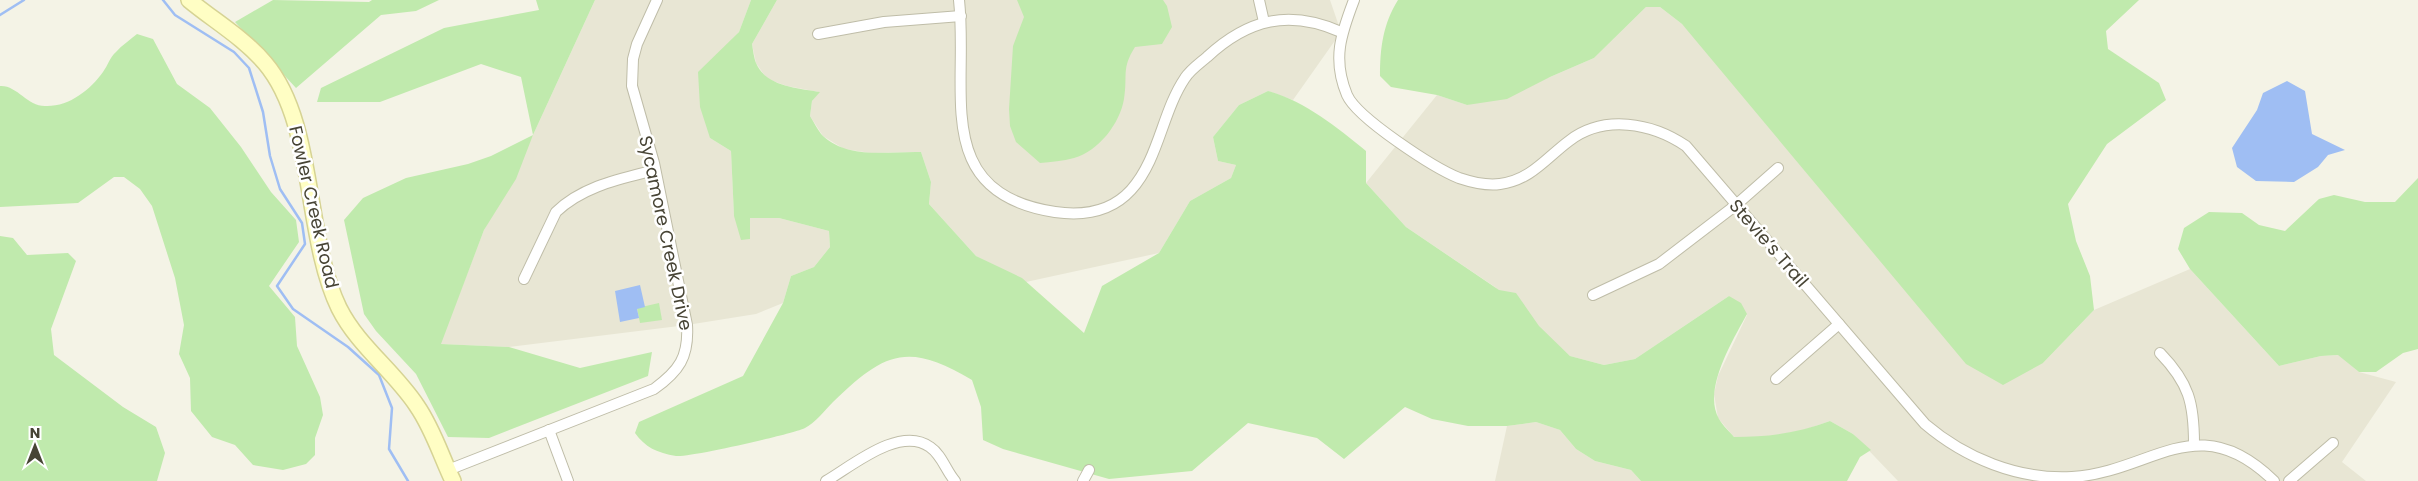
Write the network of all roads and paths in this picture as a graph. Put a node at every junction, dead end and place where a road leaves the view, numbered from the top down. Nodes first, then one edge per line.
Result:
1 (189, 0) edge
2 (657, 0) edge
3 (959, 0) edge
4 (1259, 0) edge
5 (1354, 0) edge
6 (961, 16) junction
7 (1264, 22) junction
8 (1341, 32) junction
9 (818, 34) dead end
10 (1778, 168) dead end
11 (656, 170) junction
12 (1736, 205) junction
13 (524, 279) dead end
14 (1593, 295) dead end
15 (1839, 324) junction
16 (2160, 353) dead end
17 (1776, 379) dead end
18 (549, 430) junction
19 (2333, 443) dead end
20 (2194, 444) junction
21 (1089, 470) dead end
22 (450, 476) edge
23 (2058, 479) edge
24 (568, 481) edge
25 (826, 481) edge
26 (955, 481) edge
27 (1083, 481) edge
28 (2274, 481) edge
29 (2289, 481) edge

1 - 22 main road, Fowler Creek Road
2 - 11 street, Sycamore Creek Drive
3 - 6 street
4 - 7 street
5 - 8 street, Stevie’s Trail
6 - 7 street
6 - 9 street
7 - 8 street
8 - 12 street, Stevie’s Trail
10 - 12 street
11 - 13 street
11 - 18 street, Sycamore Creek Drive
12 - 14 street
12 - 15 street, Stevie’s Trail
15 - 17 street
15 - 23 street, Stevie’s Trail
16 - 20 street
18 - 22 street, Sycamore Creek Drive
18 - 24 street
19 - 29 street
20 - 23 street, Stevie’s Trail
20 - 28 street, Stevie’s Trail
21 - 27 street
25 - 26 street

